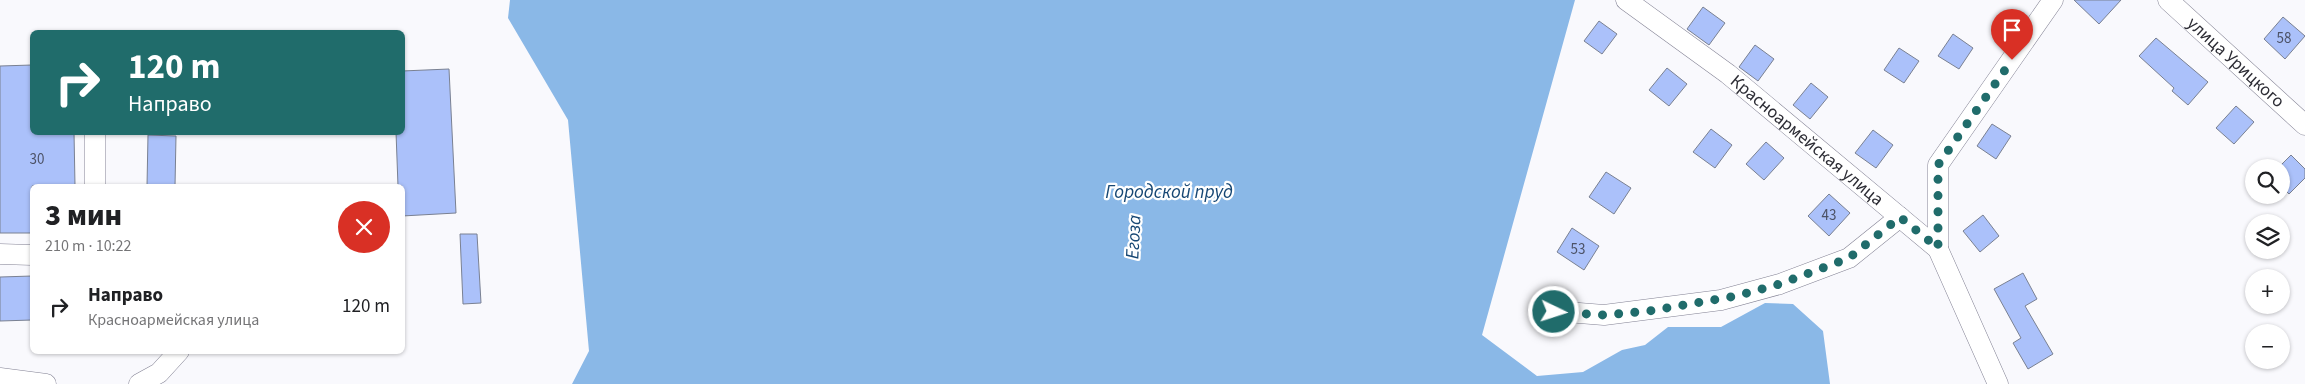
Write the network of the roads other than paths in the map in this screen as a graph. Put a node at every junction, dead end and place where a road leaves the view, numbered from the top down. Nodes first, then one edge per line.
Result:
1 (1626, 0) edge
2 (2053, 0) edge
3 (2168, 0) edge
4 (2305, 125) edge
5 (96, 135) edge
6 (95, 184) edge
7 (1900, 217) junction
8 (1938, 248) junction
9 (0, 254) edge
10 (30, 255) edge
11 (1554, 312) dead end
12 (176, 354) edge
13 (0, 378) edge
14 (46, 384) edge
15 (139, 384) edge
16 (1998, 384) edge

1 - 7 street, Красноармейская улица
2 - 8 street
3 - 4 street, улица Урицкого
5 - 6 street
7 - 8 street, Красноармейская улица
7 - 11 street
8 - 16 street, Красноармейская улица
9 - 10 street
12 - 15 street
13 - 14 street

